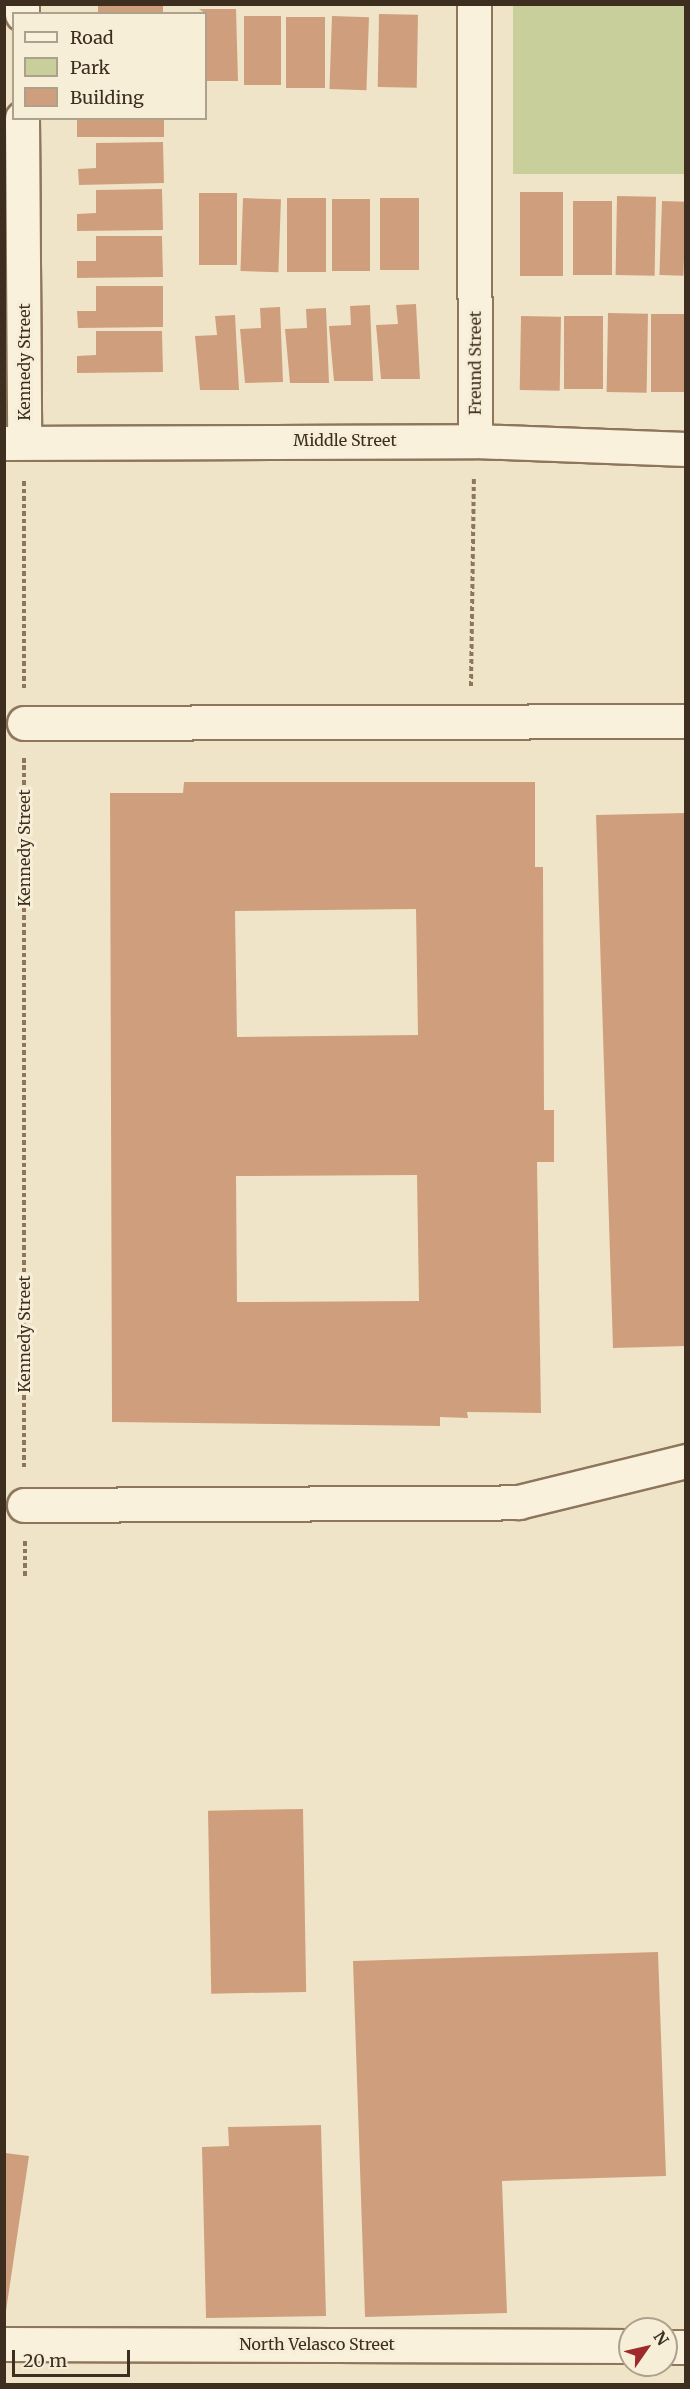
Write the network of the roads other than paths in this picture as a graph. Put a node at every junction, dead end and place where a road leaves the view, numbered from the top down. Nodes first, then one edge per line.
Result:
1 (474, 4) edge
2 (22, 120) edge
3 (475, 441) junction
4 (14, 443) edge
5 (686, 449) edge
6 (686, 721) edge
7 (24, 723) road end
8 (686, 1461) edge
9 (24, 1505) road end
10 (4, 2344) edge
11 (618, 2346) edge

1 - 3 street, Freund Street
2 - 4 street, Kennedy Street
3 - 4 street, Middle Street
3 - 5 street, Middle Street
6 - 7 street
8 - 9 street
10 - 11 street, North Velasco Street

